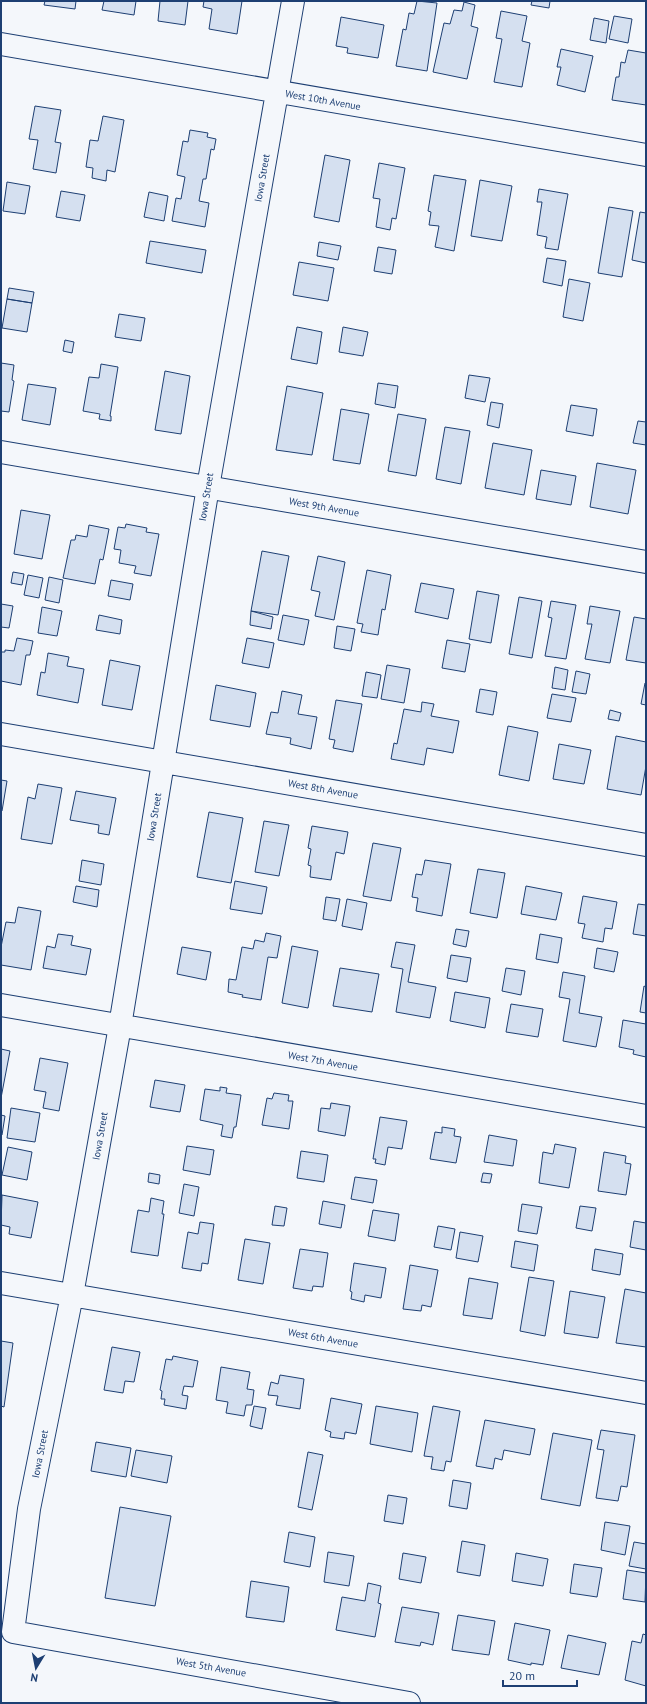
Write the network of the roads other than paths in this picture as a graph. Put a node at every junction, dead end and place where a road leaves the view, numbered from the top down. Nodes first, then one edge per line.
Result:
1 (293, 1) edge
2 (1, 44) edge
3 (277, 92) junction
4 (646, 155) edge
5 (1, 452) edge
6 (208, 487) junction
7 (646, 562) edge
8 (1, 734) edge
9 (163, 762) junction
10 (646, 845) edge
11 (1, 1005) edge
12 (120, 1026) junction
13 (646, 1116) edge
14 (1, 1283) edge
15 (72, 1295) junction
16 (646, 1393) edge
17 (13, 1632) joint
18 (409, 1703) edge

1 - 3 street, Iowa Street
2 - 3 street, West 10th Avenue
3 - 4 street, West 10th Avenue
3 - 6 street, Iowa Street
5 - 6 street, West 9th Avenue
6 - 7 street, West 9th Avenue
6 - 9 street, Iowa Street
8 - 9 street, West 8th Avenue
9 - 10 street, West 8th Avenue
9 - 12 street, Iowa Street
11 - 12 street, West 7th Avenue
12 - 13 street, West 7th Avenue
12 - 15 street, Iowa Street
14 - 15 street, West 6th Avenue
15 - 16 street, West 6th Avenue
15 - 17 street, Iowa Street
17 - 18 street, West 5th Avenue

